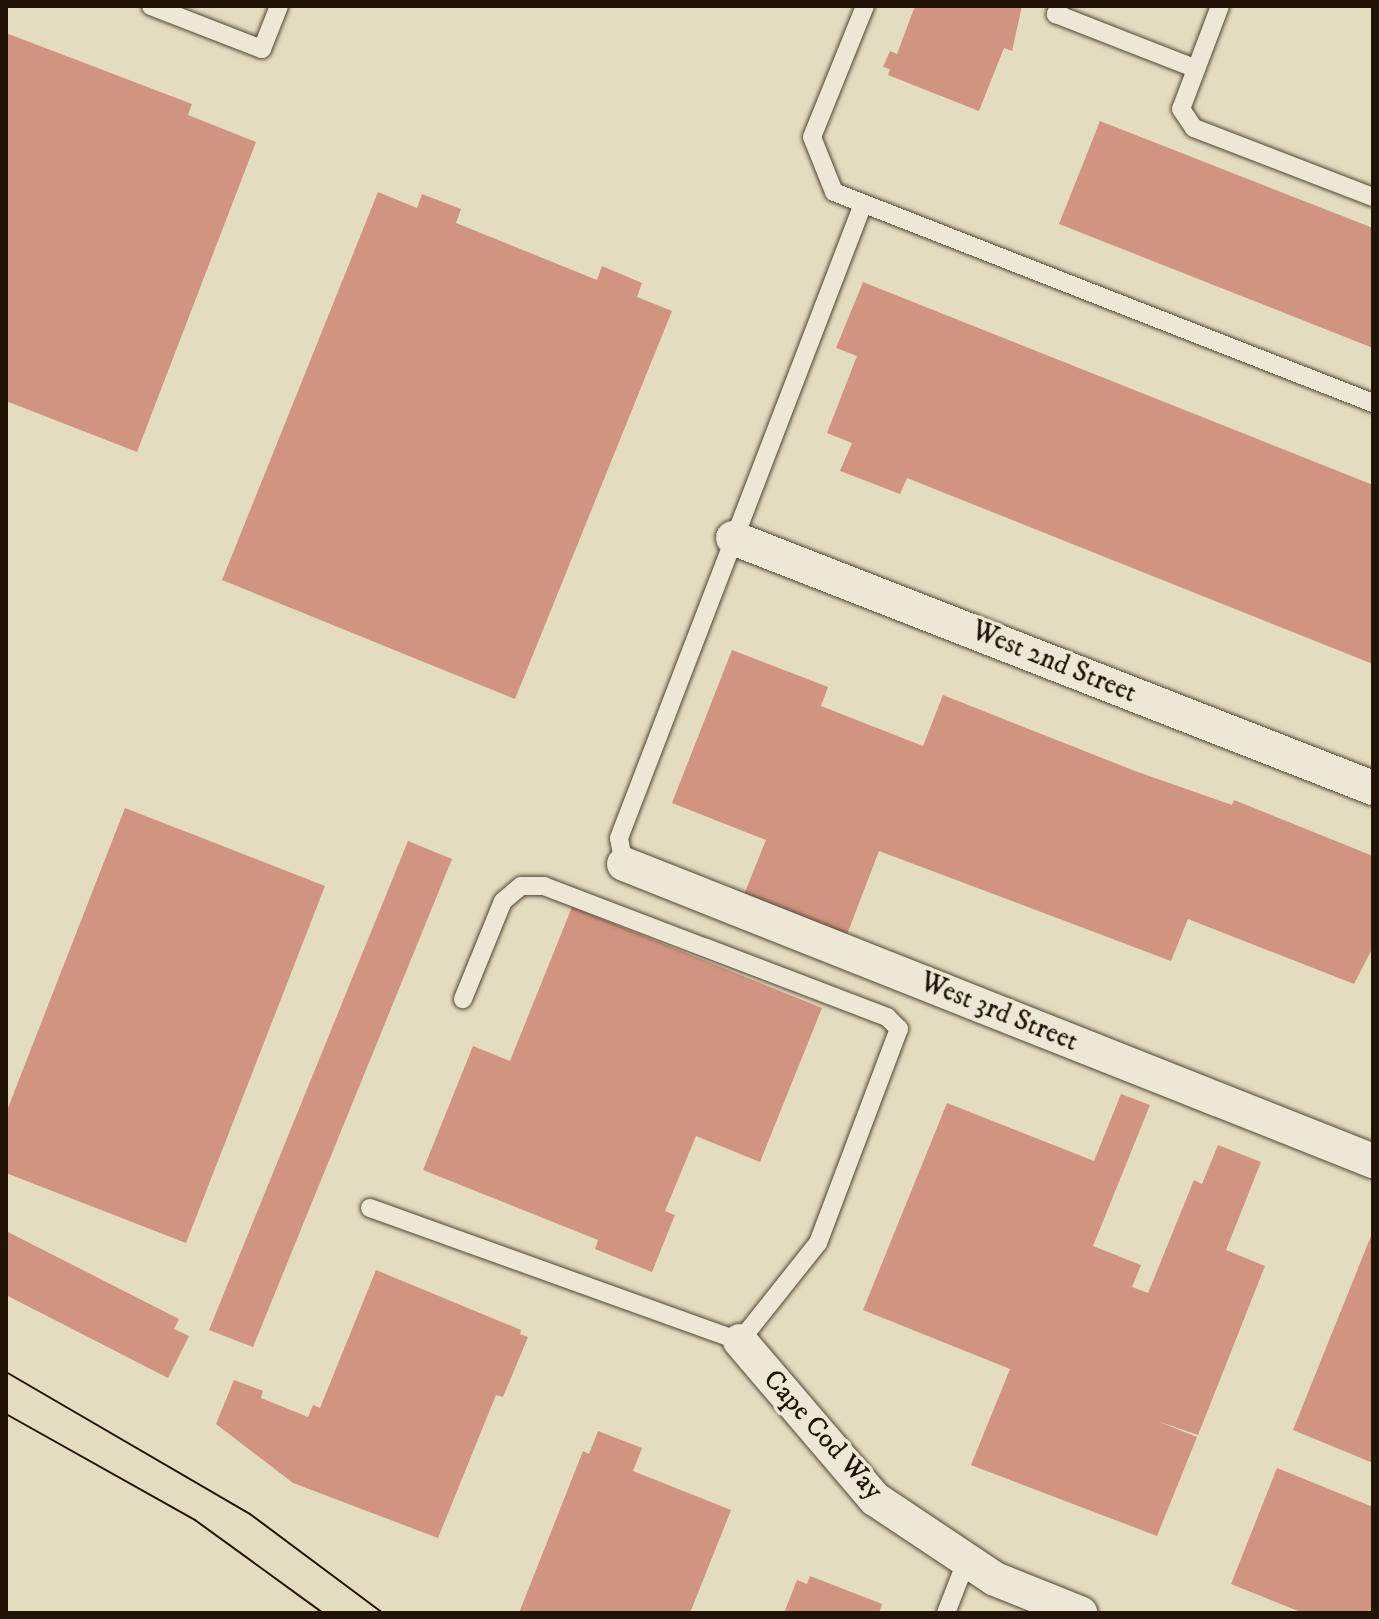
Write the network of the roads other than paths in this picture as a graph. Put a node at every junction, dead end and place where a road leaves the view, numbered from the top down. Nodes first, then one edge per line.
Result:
1 (151, 6) edge
2 (279, 6) edge
3 (865, 6) edge
4 (1059, 6) edge
5 (1220, 6) edge
6 (1196, 69) junction
7 (1373, 197) edge
8 (863, 204) junction
9 (1373, 403) edge
10 (733, 538) junction
11 (1373, 788) edge
12 (624, 864) joint
13 (463, 999) dead end
14 (1373, 1161) edge
15 (370, 1208) dead end
16 (740, 1341) junction
17 (967, 1559) junction
18 (946, 1613) edge
19 (1080, 1613) edge

1 - 2 lane
3 - 8 lane
4 - 6 lane
5 - 6 lane
6 - 7 lane
8 - 9 lane
8 - 10 lane
10 - 11 street, West 2nd Street
10 - 12 lane
12 - 14 street, West 3rd Street
13 - 16 lane
15 - 16 lane
16 - 17 street, Cape Cod Way
17 - 18 lane
17 - 19 street, Cape Cod Way

